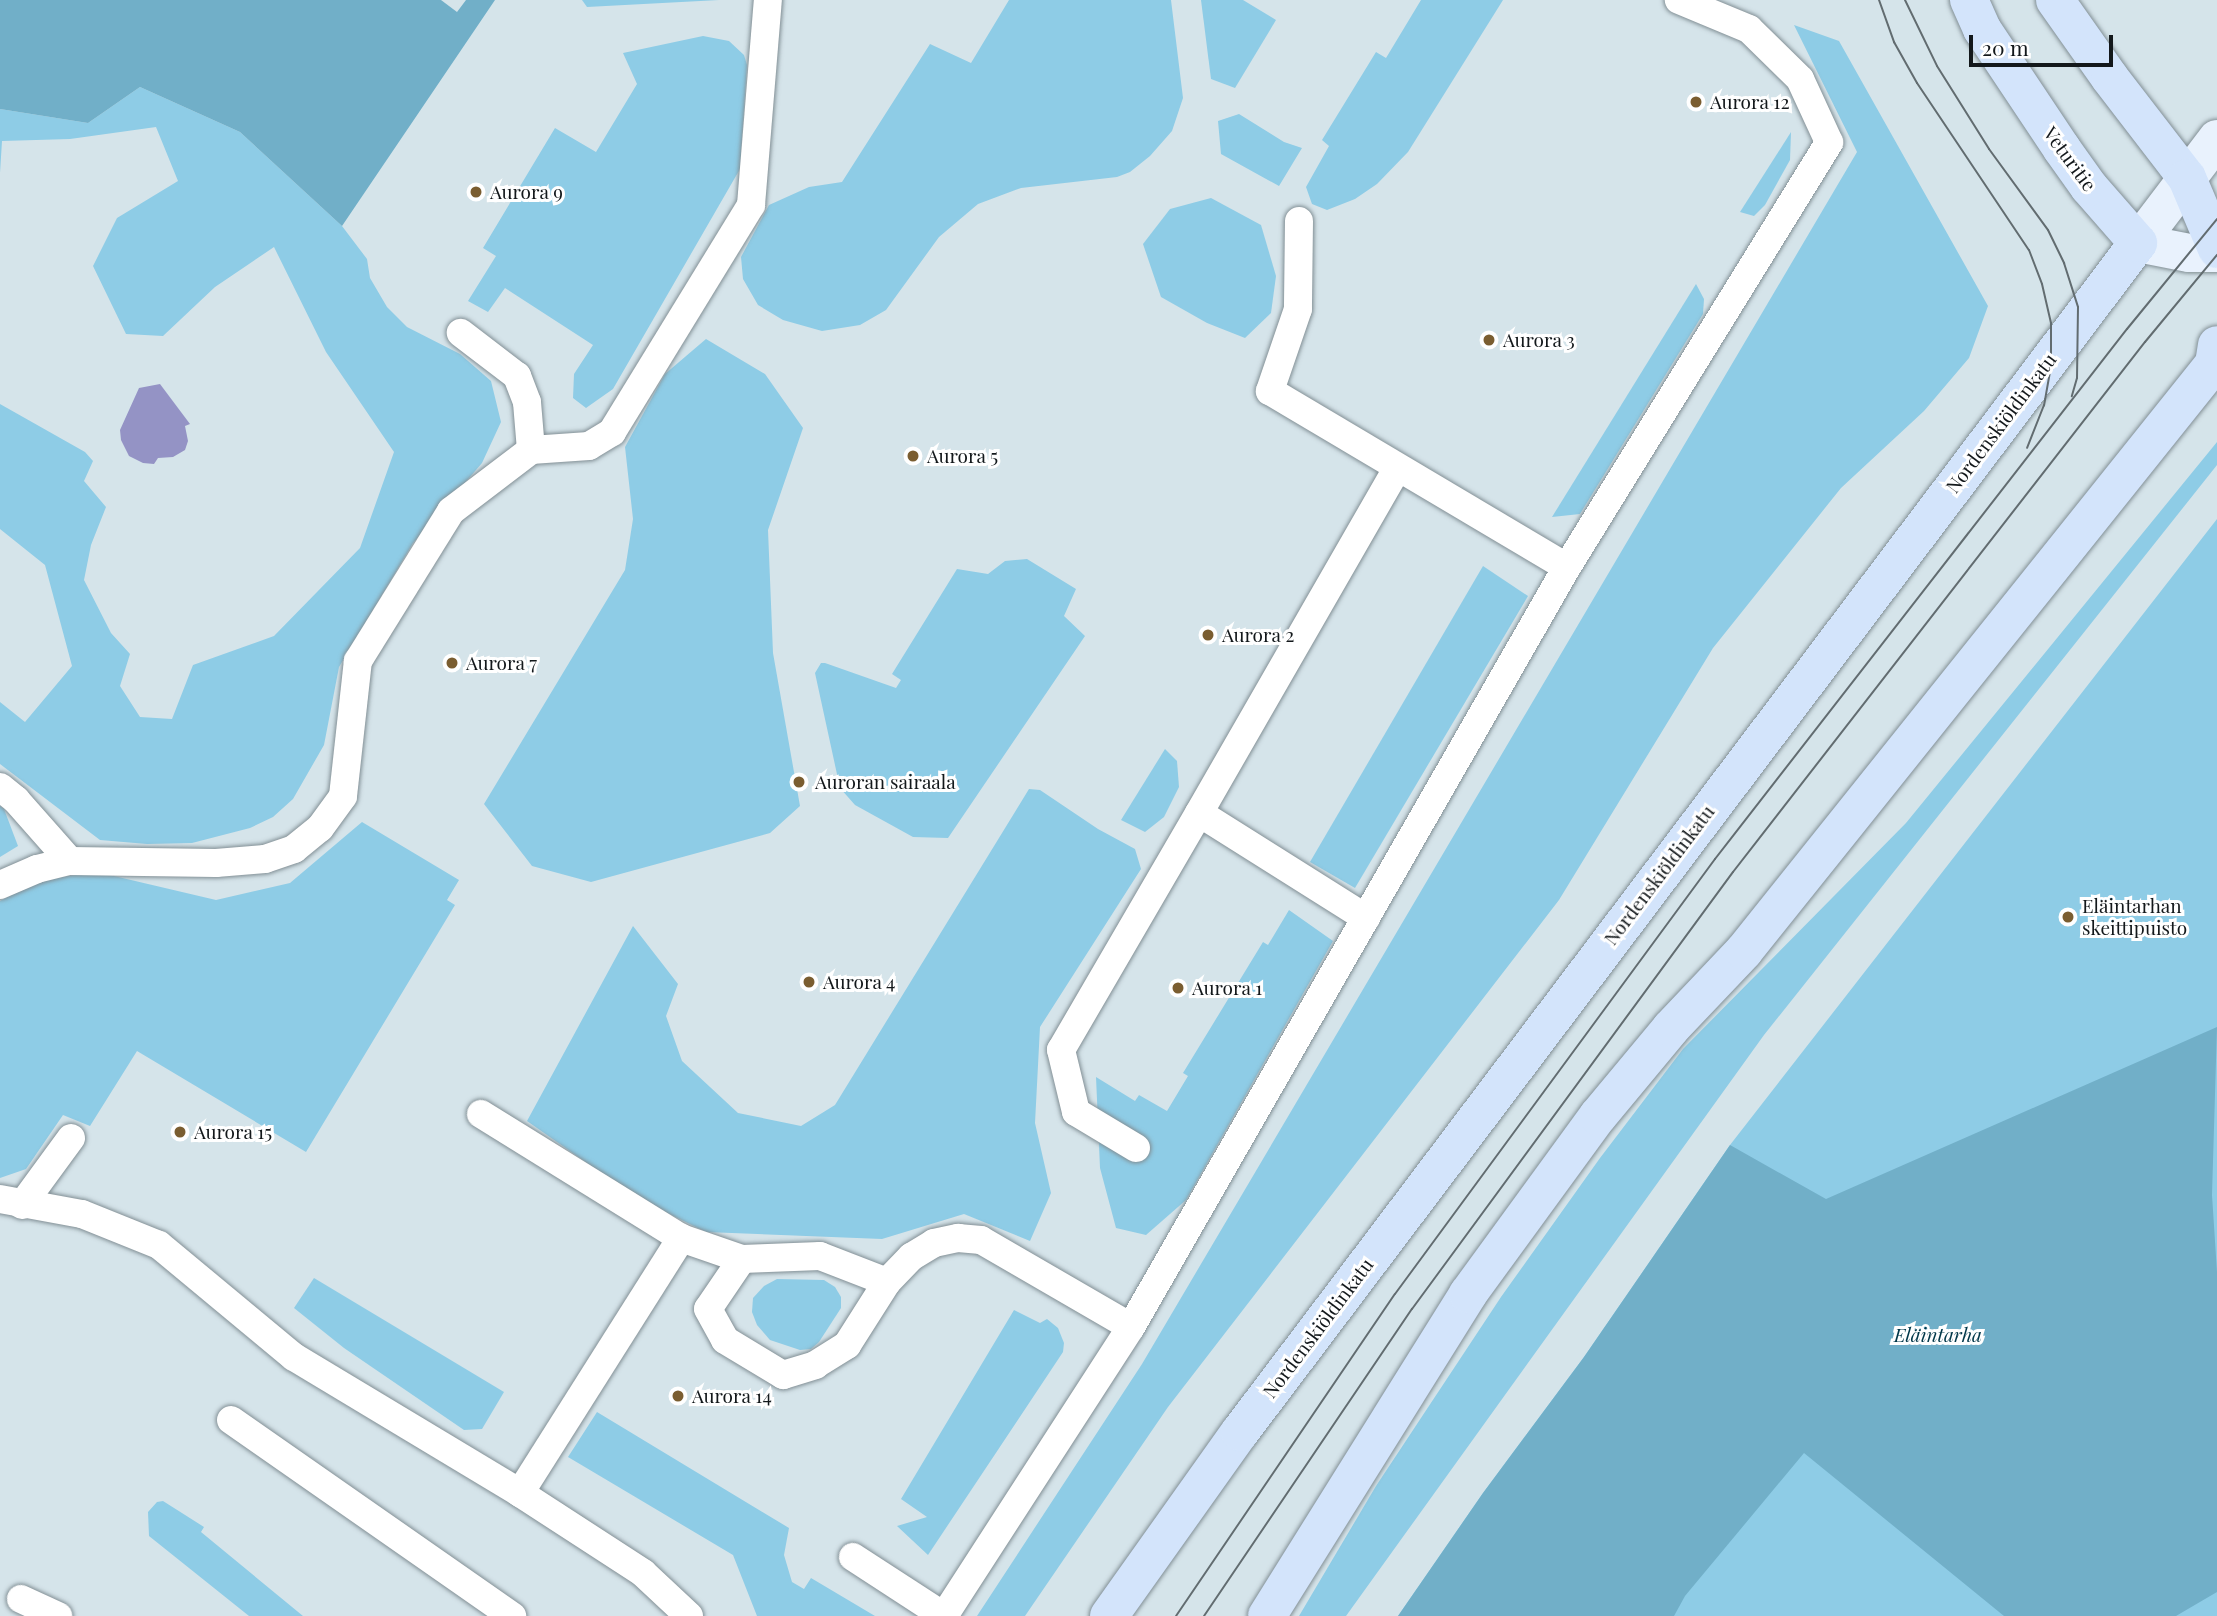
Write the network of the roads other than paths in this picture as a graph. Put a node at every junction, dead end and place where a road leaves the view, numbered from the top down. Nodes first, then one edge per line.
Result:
1 (768, 0) edge
2 (1679, 0) edge
3 (1969, 0) edge
4 (2055, 0) edge
5 (2217, 139) edge
6 (2187, 178) junction
7 (1299, 220) dead end
8 (2138, 243) junction
9 (2217, 251) edge
10 (461, 334) dead end
11 (2216, 357) edge
12 (531, 450) junction
13 (1397, 469) junction
14 (1567, 567) junction
15 (0, 787) edge
16 (1199, 813) junction
17 (70, 861) junction
18 (0, 885) edge
19 (1366, 918) junction
20 (481, 1114) dead end
21 (71, 1138) dead end
22 (1136, 1148) dead end
23 (11, 1202) edge
24 (681, 1238) junction
25 (742, 1259) junction
26 (887, 1282) junction
27 (1131, 1327) junction
28 (231, 1420) dead end
29 (520, 1493) junction
30 (853, 1557) dead end
31 (20, 1599) dead end
32 (58, 1616) edge
33 (512, 1616) edge
34 (689, 1616) edge
35 (944, 1616) edge
36 (1109, 1616) edge
37 (1267, 1616) edge

1 - 12 lane
2 - 14 lane
3 - 8 main road, Veturitie
4 - 6 main road
5 - 6 main road, Nordenskiöldinkatu
6 - 8 main road, Nordenskiöldinkatu
6 - 9 main road
7 - 13 lane
8 - 9 main road
8 - 36 main road, Nordenskiöldinkatu
10 - 12 lane
11 - 37 main road
12 - 17 lane
13 - 14 lane
13 - 16 lane
14 - 19 lane
15 - 17 lane
16 - 19 lane
16 - 22 lane
17 - 18 lane
19 - 27 lane
20 - 24 lane
21 - 23 lane
23 - 29 lane
24 - 25 lane
24 - 29 lane
25 - 26 lane
25 - 26 lane
26 - 27 lane
27 - 35 lane
28 - 33 lane
29 - 34 lane
30 - 35 lane
31 - 32 lane

